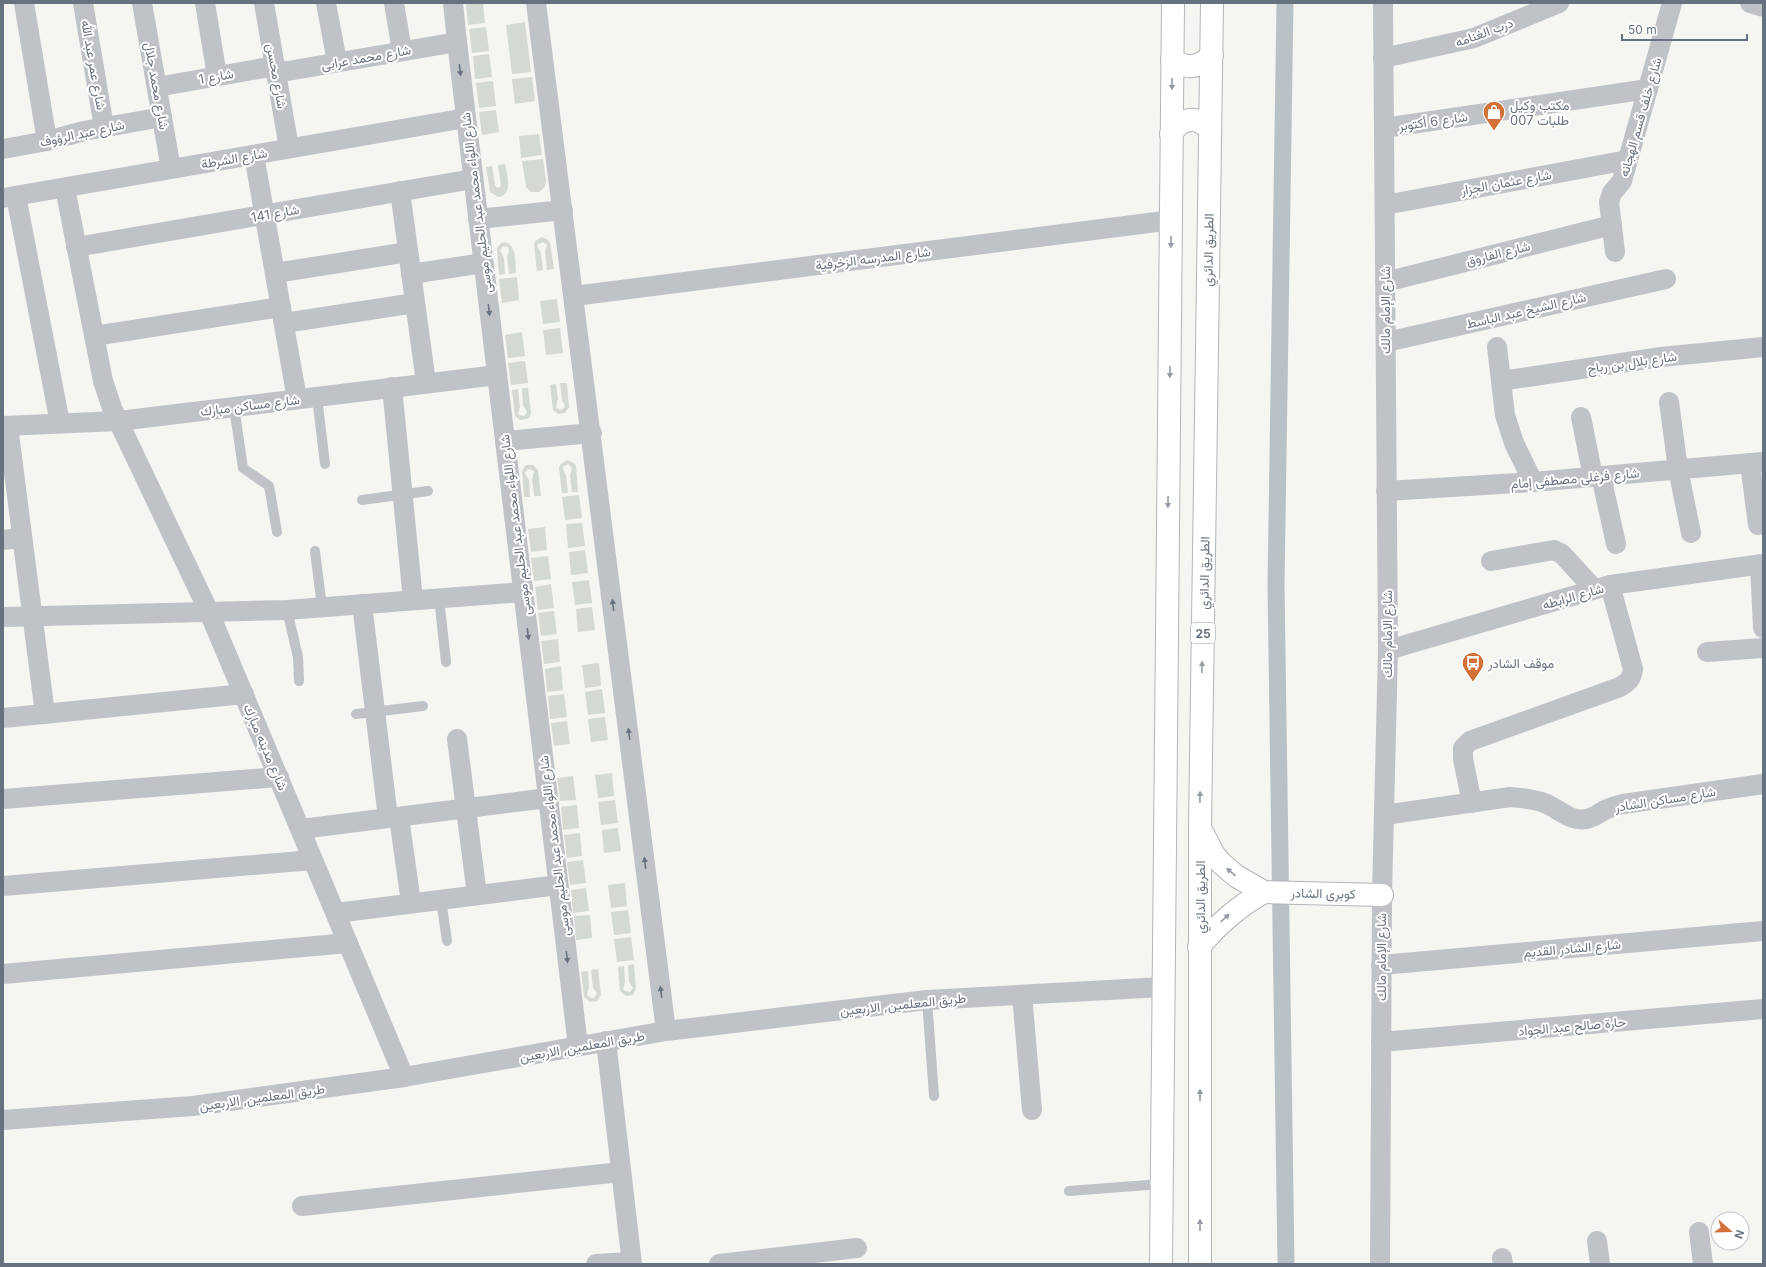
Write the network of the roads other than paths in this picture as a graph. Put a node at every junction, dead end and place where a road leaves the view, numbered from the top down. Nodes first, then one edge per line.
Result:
1 (24, 3) edge
2 (83, 3) edge
3 (142, 3) edge
4 (205, 3) edge
5 (264, 3) edge
6 (326, 3) edge
7 (394, 3) edge
8 (453, 3) edge
9 (536, 3) edge
10 (1173, 3) edge
11 (1212, 3) edge
12 (1383, 3) edge
13 (1672, 3) edge
14 (1750, 3) edge
15 (1547, 5) edge
16 (1763, 7) edge
17 (457, 42) junction
18 (402, 51) junction
19 (1212, 54) junction
20 (1172, 58) junction
21 (1384, 58) junction
22 (337, 62) junction
23 (276, 69) junction
24 (217, 76) junction
25 (157, 87) junction
26 (1648, 89) junction
27 (162, 117) junction
28 (466, 118) junction
29 (104, 127) junction
30 (1384, 128) junction
31 (1210, 130) junction
32 (1171, 134) junction
33 (47, 141) junction
34 (289, 148) junction
35 (3, 149) edge
36 (254, 155) junction
37 (1628, 160) junction
38 (171, 169) junction
39 (473, 179) junction
40 (65, 188) junction
41 (400, 191) junction
42 (10, 197) edge
43 (1385, 205) junction
44 (563, 210) junction
45 (265, 214) junction
46 (478, 219) junction
47 (1172, 220) junction
48 (1612, 225) junction
49 (76, 247) junction
50 (408, 252) junction
51 (1615, 252) dead end
52 (484, 263) junction
53 (275, 273) junction
54 (411, 274) junction
55 (1666, 279) dead end
56 (1385, 282) junction
57 (574, 296) junction
58 (415, 303) junction
59 (282, 315) junction
60 (94, 336) junction
61 (1386, 342) junction
62 (1498, 347) dead end
63 (1763, 347) edge
64 (497, 375) junction
65 (1501, 381) junction
66 (426, 383) junction
67 (392, 388) junction
68 (307, 398) junction
69 (1668, 402) dead end
70 (234, 407) junction
71 (1581, 416) dead end
72 (119, 421) junction
73 (60, 423) junction
74 (5, 426) edge
75 (592, 433) junction
76 (505, 441) junction
77 (1757, 462) edge
78 (325, 464) dead end
79 (1678, 469) junction
80 (1597, 476) junction
81 (1533, 482) junction
82 (428, 491) dead end
83 (1386, 491) junction
84 (403, 494) junction
85 (362, 500) dead end
86 (1758, 525) dead end
87 (277, 532) dead end
88 (1691, 533) dead end
89 (13, 539) edge
90 (1616, 544) dead end
91 (315, 550) dead end
92 (1491, 561) dead end
93 (1762, 564) edge
94 (1602, 587) junction
95 (523, 592) junction
96 (439, 598) junction
97 (413, 600) junction
98 (362, 604) junction
99 (322, 607) junction
100 (287, 610) junction
101 (209, 612) junction
102 (32, 616) junction
103 (3, 617) edge
104 (1763, 628) edge
105 (1763, 648) edge
106 (1388, 650) junction
107 (1707, 652) dead end
108 (446, 662) dead end
109 (299, 681) dead end
110 (244, 694) junction
111 (423, 706) dead end
112 (365, 713) junction
113 (45, 714) junction
114 (3, 718) edge
115 (457, 739) dead end
116 (279, 777) junction
117 (1763, 784) edge
118 (548, 798) junction
119 (3, 799) edge
120 (1472, 803) junction
121 (466, 808) junction
122 (1384, 815) junction
123 (394, 817) junction
124 (1200, 828) junction
125 (301, 829) junction
126 (313, 860) junction
127 (558, 885) junction
128 (3, 886) edge
129 (1264, 892) junction
130 (1382, 894) junction
131 (477, 895) junction
132 (441, 900) junction
133 (412, 903) junction
134 (336, 913) junction
135 (1763, 931) edge
136 (446, 941) dead end
137 (348, 943) junction
138 (1199, 947) junction
139 (1381, 965) junction
140 (3, 974) edge
141 (1163, 986) junction
142 (1022, 994) junction
143 (927, 1000) junction
144 (1763, 1009) edge
145 (666, 1031) junction
146 (606, 1041) junction
147 (1381, 1042) junction
148 (578, 1046) junction
149 (404, 1077) junction
150 (934, 1096) dead end
151 (1032, 1110) dead end
152 (3, 1120) edge
153 (621, 1172) junction
154 (1161, 1184) junction
155 (1069, 1191) dead end
156 (302, 1206) dead end
157 (1699, 1232) dead end
158 (1597, 1241) dead end
159 (857, 1248) dead end
160 (631, 1263) edge
161 (596, 1264) edge
162 (719, 1264) edge
163 (1161, 1264) edge
164 (1200, 1264) edge
165 (1380, 1264) edge
166 (1600, 1264) edge
167 (1703, 1264) edge

1 - 33 street
2 - 29 street, شارع عمر عبد الله
3 - 25 street, شارع محمد جلال
4 - 24 street
5 - 23 street, شارع محسن
6 - 22 street
7 - 18 street
8 - 17 street, شارع اللواء محمد عبد الحليم موسى
9 - 44 street
10 - 20 highway
11 - 19 highway, الطريق الدائري / 25
12 - 21 street, شارع الإمام مالك
13 - 26 street, شارع خلف قسم الهجانه
14 - 16 street
15 - 21 street, درب الغنامه
17 - 18 street, شارع محمد عرابى
17 -> 28 street, شارع اللواء محمد عبد الحليم موسى
18 - 22 street, شارع محمد عرابى
19 - 20 highway
19 - 31 highway, الطريق الدائري / 25
20 -> 32 highway
21 - 30 street, شارع الإمام مالك
22 - 23 street, شارع محمد عرابى
23 - 24 street, شارع 1
23 - 34 street, شارع محسن
24 - 25 street, شارع 1
25 - 27 street, شارع محمد جلال
26 - 30 street, شارع 6 أكتوبر
26 - 37 street, شارع خلف قسم الهجانه
27 - 29 street, شارع عبد الرؤوف
27 - 38 street, شارع محمد جلال
28 - 34 street, شارع الشرطة
28 - 39 street, شارع اللواء محمد عبد الحليم موسى
29 - 33 street, شارع عبد الرؤوف
30 - 43 street, شارع الإمام مالك
31 - 32 highway
124 -> 31 highway, الطريق الدائري / 25
32 - 47 highway
33 - 35 street, شارع عبد الرؤوف
34 - 36 street, شارع الشرطة
36 - 38 street, شارع الشرطة
36 - 45 street
37 - 43 street, شارع عثمان الجزار
37 - 48 street, شارع خلف قسم الهجانه
38 - 40 street, شارع الشرطة
39 - 41 street, شارع 141
39 - 46 street, شارع اللواء محمد عبد الحليم موسى
40 - 42 street, شارع الشرطة
40 - 49 street, شارع مدينه مبارك
41 - 45 street, شارع 141
41 - 50 street
42 - 73 street
43 - 56 street, شارع الإمام مالك
44 - 46 street
44 - 57 street
45 - 49 street, شارع 141
45 - 53 street
46 - 52 street, شارع اللواء محمد عبد الحليم موسى
47 - 57 street, شارع المدرسه الزخرفية
47 -> 141 highway
48 - 51 street, شارع خلف قسم الهجانه
48 - 56 street, شارع الفاروق
49 - 60 street, شارع مدينه مبارك
50 - 53 street
50 - 54 street
52 - 54 street
52 -> 64 street, شارع اللواء محمد عبد الحليم موسى
53 - 59 street
54 - 58 street
55 - 61 street, شارع الشيخ عبد الباسط
56 - 61 street, شارع الإمام مالك
57 - 75 street
58 - 59 street
58 - 66 street
59 - 60 street
59 - 68 street
60 - 72 street, شارع مدينه مبارك
61 - 83 street, شارع الإمام مالك
62 - 65 street
63 - 65 street, شارع بلال بن رباح
64 - 66 street, شارع مساكن مبارك
64 - 76 street, شارع اللواء محمد عبد الحليم موسى
65 - 81 street
66 - 67 street, شارع مساكن مبارك
67 - 68 street, شارع مساكن مبارك
67 - 84 street
68 - 70 street, شارع مساكن مبارك
68 - 78 lane
69 - 79 street
70 - 72 street, شارع مساكن مبارك
70 - 87 lane
71 - 80 street
72 - 73 street, شارع مساكن مبارك
72 - 101 street, شارع مدينه مبارك
73 - 74 street, شارع مساكن مبارك
74 - 89 street
75 - 76 street
145 -> 75 street
76 - 95 street, شارع اللواء محمد عبد الحليم موسى
77 - 79 street, شارع فرغلى مصطفى إمام
77 - 86 street
79 - 80 street, شارع فرغلى مصطفى إمام
79 - 88 street
80 - 81 street, شارع فرغلى مصطفى إمام
80 - 90 street
81 - 83 street, شارع فرغلى مصطفى إمام
82 - 84 lane
83 - 106 street, شارع الإمام مالك
84 - 85 lane
84 - 97 street
89 - 102 street
91 - 99 lane
92 - 94 street
93 - 94 street, شارع الرابطه
93 - 104 street
94 - 106 street, شارع الرابطه
94 - 120 street
95 - 96 street
95 -> 118 street, شارع اللواء محمد عبد الحليم موسى
96 - 97 street
96 - 108 lane
97 - 98 street
98 - 99 street
98 - 112 street
99 - 100 street
100 - 101 street
100 - 109 lane
101 - 102 street
101 - 110 street, شارع مدينه مبارك
102 - 103 street
102 - 113 street
105 - 107 street
106 - 122 street, شارع الإمام مالك
110 - 113 street
110 - 116 street, شارع مدينه مبارك
111 - 112 lane
112 - 123 street
113 - 114 street
115 - 121 street
116 - 119 street
116 - 125 street, شارع مدينه مبارك
117 - 120 street, شارع مساكن الشادر
118 - 121 street
118 - 127 street, شارع اللواء محمد عبد الحليم موسى
120 - 122 street, شارع مساكن الشادر
121 - 123 street
121 - 131 street
122 - 130 street, شارع الإمام مالك
123 - 125 street
123 - 133 street
129 -> 124 highway, كوبرى الشادر
124 - 138 highway, الطريق الدائري / 25
125 - 126 street, شارع مدينه مبارك
126 - 128 street
126 - 134 street, شارع مدينه مبارك
127 - 131 street
127 -> 148 street, شارع اللواء محمد عبد الحليم موسى
129 - 130 highway, كوبرى الشادر
138 -> 129 highway
130 - 139 street, شارع الإمام مالك
131 - 132 street
132 - 133 street
132 - 136 lane
133 - 134 street
134 - 137 street, شارع مدينه مبارك
135 - 139 street, شارع الشادر القديم
137 - 140 street
137 - 149 street, شارع مدينه مبارك
164 -> 138 highway, الطريق الدائري / 25
139 - 147 street, شارع الإمام مالك
141 - 142 street, طريق المعلمين, الاربعين
141 - 154 highway
142 - 143 street, طريق المعلمين, الاربعين
142 - 151 street
143 - 145 street, طريق المعلمين, الاربعين
143 - 150 lane
144 - 147 street, حارة صالح عبد الجواد
145 - 146 street, طريق المعلمين, الاربعين
146 - 148 street, طريق المعلمين, الاربعين
146 - 153 street
147 - 165 street, شارع الإمام مالك
148 - 149 street, طريق المعلمين, الاربعين
149 - 152 street, طريق المعلمين, الاربعين
153 - 156 street
153 - 160 street
154 - 155 lane
154 - 163 highway
157 - 167 street
158 - 166 street
159 - 162 street
160 - 161 street

